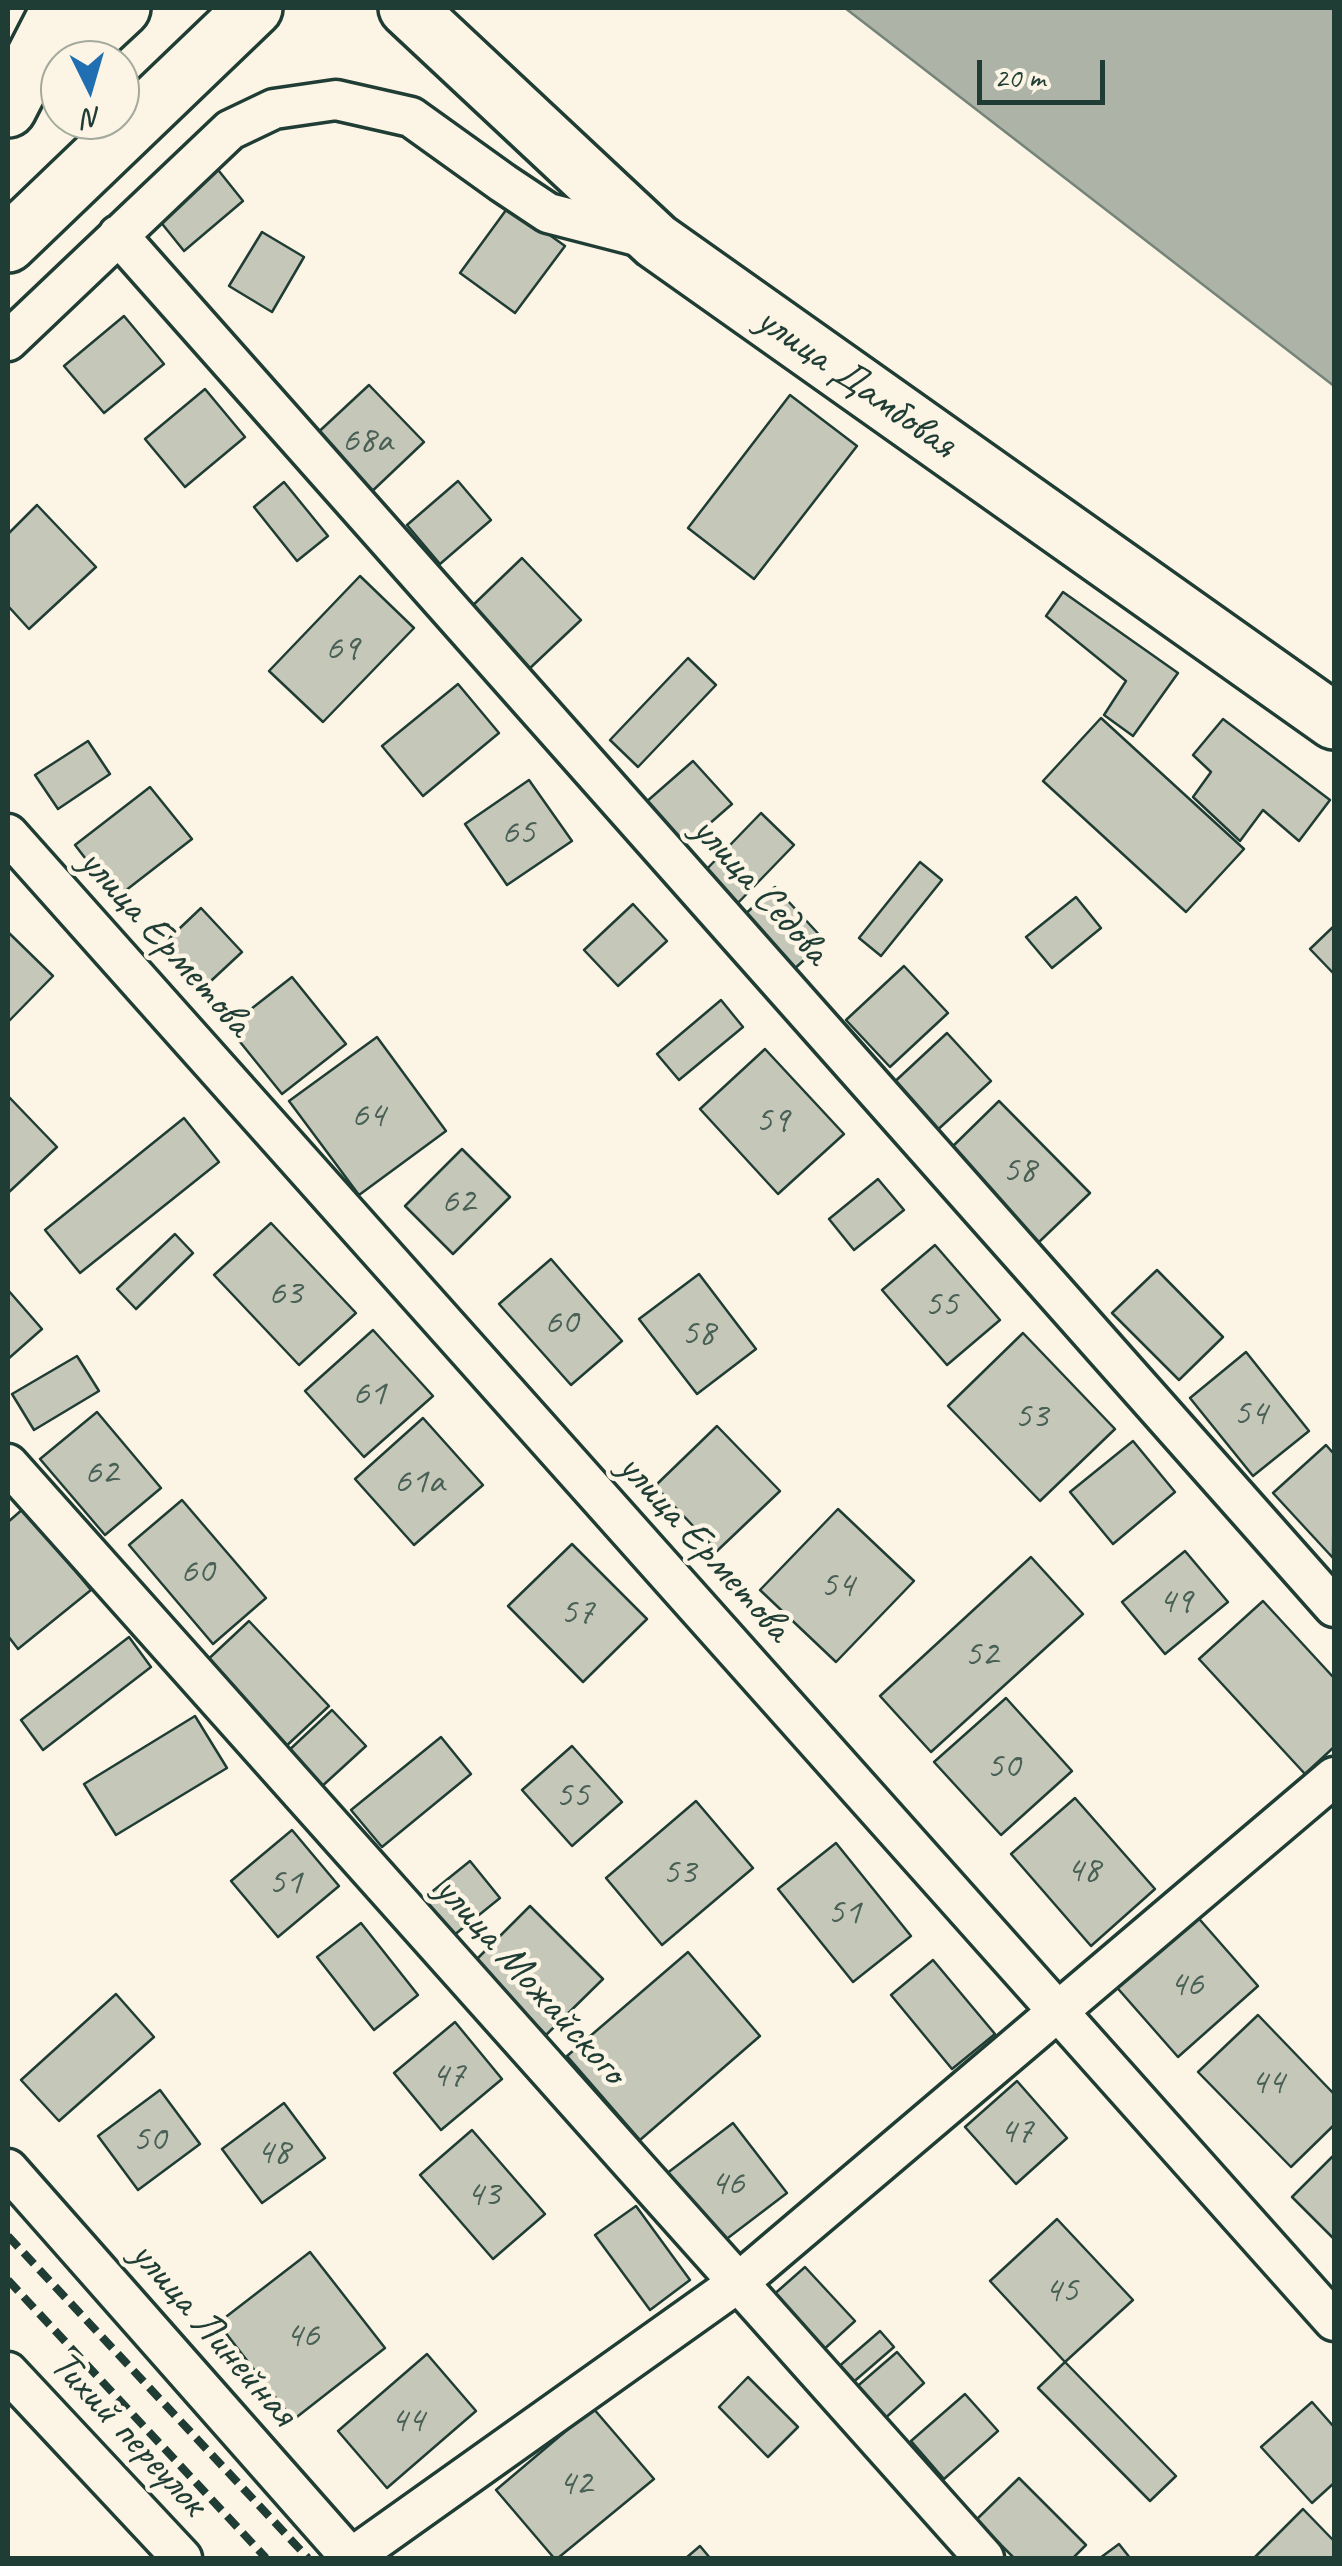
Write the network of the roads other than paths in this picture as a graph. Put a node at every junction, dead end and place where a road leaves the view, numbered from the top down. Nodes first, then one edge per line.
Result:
1 (60, 8) edge
2 (122, 8) edge
3 (254, 8) edge
4 (407, 8) edge
5 (88, 40) edge
6 (40, 84) edge
7 (8, 112) edge
8 (118, 235) junction
9 (656, 241) junction
10 (8, 244) edge
11 (8, 341) edge
12 (1334, 722) edge
13 (8, 834) edge
14 (8, 1464) edge
15 (1334, 1607) edge
16 (1334, 1777) edge
17 (1057, 2012) junction
18 (8, 2170) edge
19 (740, 2282) junction
20 (1334, 2321) edge
21 (8, 2372) edge
22 (182, 2558) edge
23 (351, 2558) edge
24 (984, 2558) edge

1 - 7 street
2 - 5 street
3 - 10 street
4 - 9 street, улица Дамбовая
6 - 7 street
8 - 9 street
8 - 11 street
8 - 15 street, улица Седова
9 - 12 street, улица Дамбовая
13 - 17 street, улица Ерметова
14 - 19 street, улица Можайского
16 - 17 street
17 - 19 street
17 - 20 street, улица Ерметова
18 - 23 street, улица Линейная
19 - 23 street
19 - 24 street, улица Можайского
21 - 22 street, Тихий переулок

